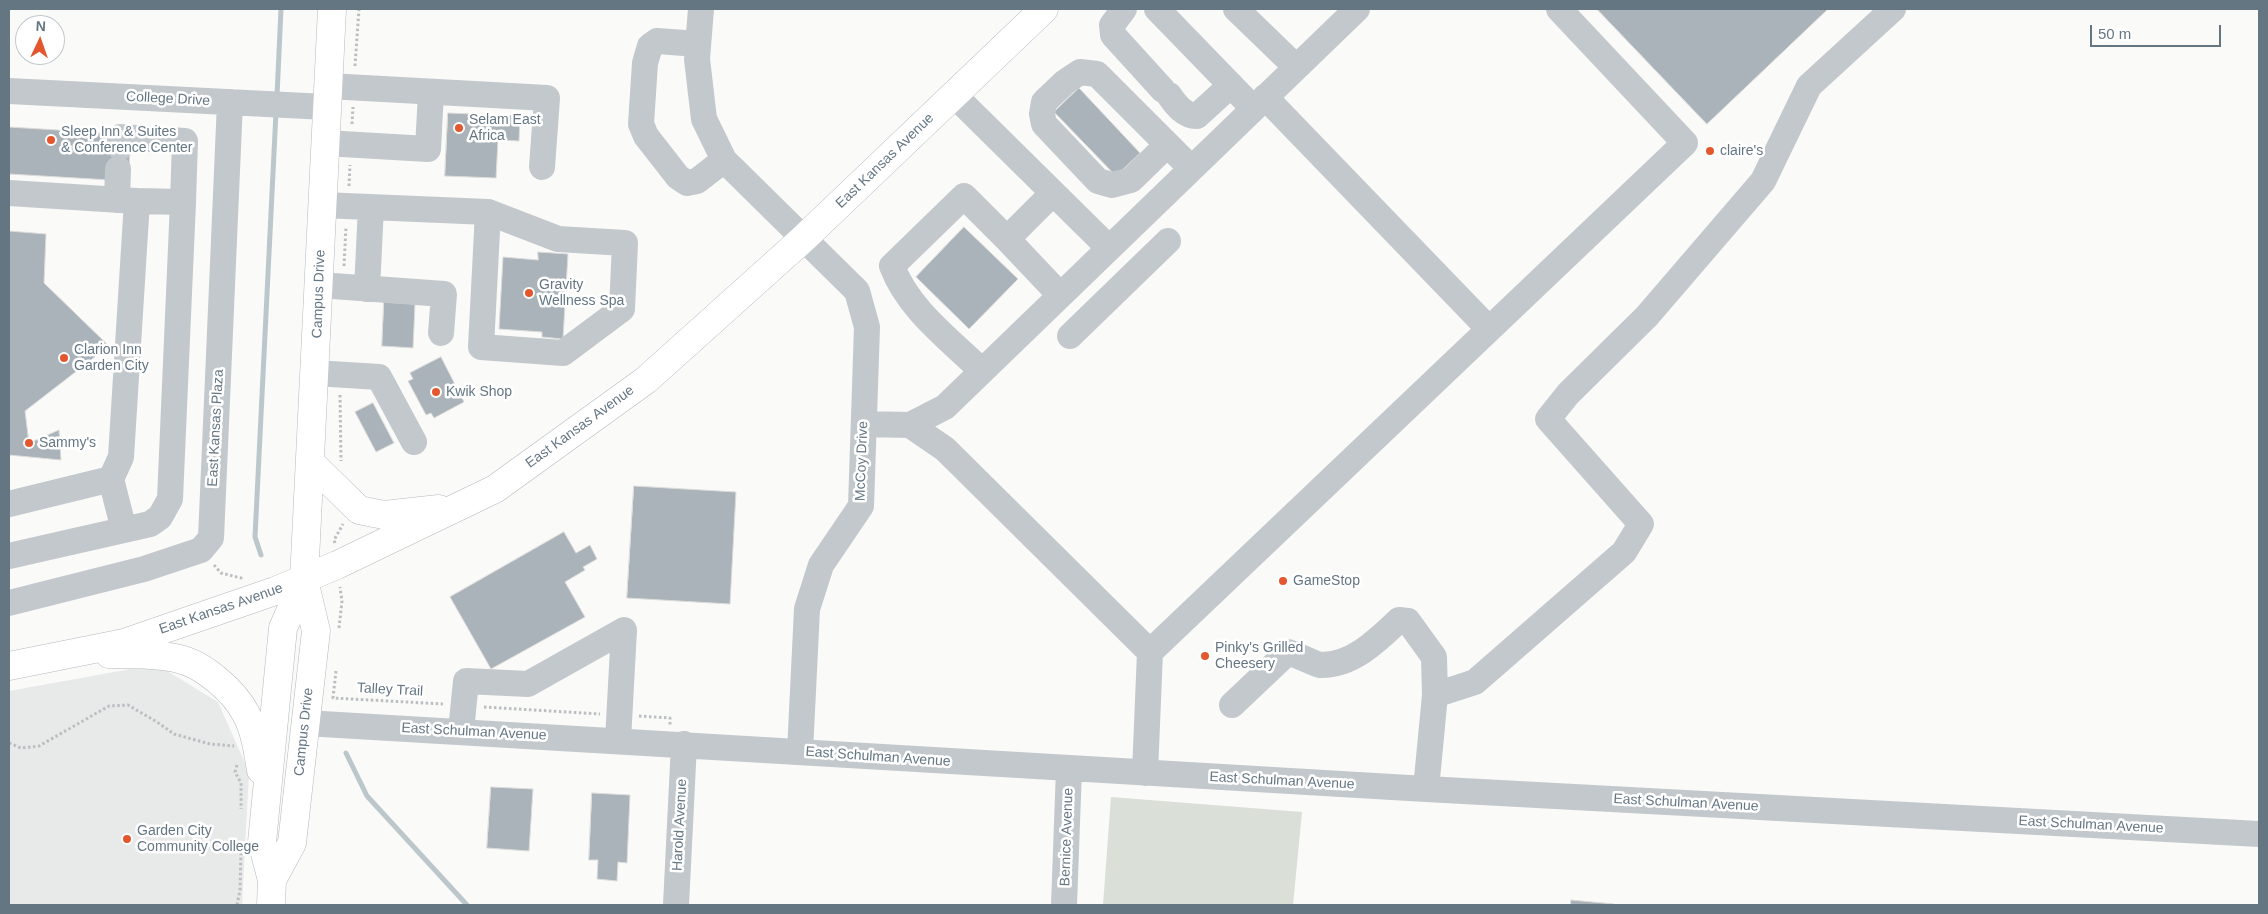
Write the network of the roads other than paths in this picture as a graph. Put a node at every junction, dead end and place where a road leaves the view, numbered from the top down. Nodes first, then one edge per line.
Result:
1 (332, 9) edge
2 (701, 9) edge
3 (1044, 9) edge
4 (1124, 9) edge
5 (1157, 9) edge
6 (1236, 9) edge
7 (1357, 9) edge
8 (1559, 9) edge
9 (1893, 9) edge
10 (698, 44) junction
11 (1296, 66) junction
12 (1231, 85) junction
13 (9, 91) edge
14 (431, 92) junction
15 (954, 95) junction
16 (121, 97) junction
17 (319, 100) junction
18 (230, 102) junction
19 (1259, 102) junction
20 (325, 143) junction
21 (1167, 145) junction
22 (119, 151) junction
23 (724, 160) junction
24 (542, 166) dead end
25 (1191, 168) junction
26 (9, 193) edge
27 (1053, 193) junction
28 (127, 200) junction
29 (183, 202) junction
30 (322, 205) junction
31 (371, 207) junction
32 (488, 212) junction
33 (803, 239) junction
34 (1007, 239) junction
35 (1168, 241) dead end
36 (1109, 248) junction
37 (319, 285) junction
38 (367, 289) junction
39 (1060, 295) junction
40 (1489, 329) junction
41 (441, 333) dead end
42 (1070, 336) dead end
43 (982, 371) junction
44 (315, 373) junction
45 (864, 424) junction
46 (910, 425) junction
47 (414, 442) dead end
48 (312, 463) junction
49 (110, 479) junction
50 (9, 504) edge
51 (457, 507) junction
52 (124, 530) junction
53 (9, 556) edge
54 (304, 580) junction
55 (9, 603) edge
56 (80, 652) junction
57 (1150, 652) junction
58 (9, 666) edge
59 (1435, 695) junction
60 (1232, 704) dead end
61 (305, 723) junction
62 (461, 731) junction
63 (618, 740) junction
64 (684, 744) junction
65 (800, 752) junction
66 (1069, 768) junction
67 (1146, 773) junction
68 (1426, 789) junction
69 (266, 797) junction
70 (2259, 834) edge
71 (272, 893) edge
72 (676, 905) edge
73 (1064, 905) edge

1 - 17 main road, Campus Drive
2 - 10 street, McCoy Drive
3 - 15 main road, East Kansas Avenue
4 - 12 street
5 - 12 street
6 - 11 street
7 - 11 street
8 - 40 street
9 - 59 street
10 - 23 street, McCoy Drive
10 - 23 street
11 - 19 street
12 - 19 street
13 - 16 street, College Drive
14 - 17 street, College Drive
14 - 20 street
14 - 24 street, College Drive
15 - 27 street
15 - 33 main road, East Kansas Avenue
16 - 18 street, College Drive
16 - 22 street
17 - 18 street, College Drive
17 - 20 main road, Campus Drive
18 - 55 street, East Kansas Plaza
19 - 25 street
19 - 40 street
20 - 30 main road, Campus Drive
21 - 21 street
21 - 25 street
22 - 28 street
22 - 29 street
23 - 33 street, McCoy Drive
25 - 36 street
26 - 28 street
27 - 34 street
27 - 36 street
28 - 29 street
28 - 49 street
29 - 52 street
30 - 31 street
30 - 37 main road, Campus Drive
31 - 32 street
31 - 38 street
32 - 32 street
33 - 45 street, McCoy Drive
33 - 51 main road, East Kansas Avenue
34 - 39 street
34 - 43 street
35 - 42 street
36 - 39 street
37 - 38 street
37 - 44 main road, Campus Drive
38 - 41 street
39 - 43 street
40 - 57 street
43 - 46 street
44 - 47 street
44 - 48 main road, Campus Drive
45 - 46 street
45 - 65 street, McCoy Drive
46 - 57 street
48 - 51 main road
48 - 54 main road, Campus Drive
49 - 50 street
49 - 52 street
51 - 54 main road, East Kansas Avenue
52 - 53 street
54 - 56 main road, East Kansas Avenue
54 - 61 main road, Campus Drive
54 - 69 main road, Campus Drive
56 - 58 main road, East Kansas Avenue
56 - 69 main road
57 - 67 street
59 - 60 street
59 - 68 street
61 - 62 street, East Schulman Avenue
61 - 71 main road, Campus Drive
62 - 63 street, East Schulman Avenue
62 - 63 street
63 - 64 street, East Schulman Avenue
64 - 65 street, East Schulman Avenue
64 - 72 street, Harold Avenue
65 - 66 street, East Schulman Avenue
66 - 67 street, East Schulman Avenue
66 - 73 street, Bernice Avenue
67 - 68 street, East Schulman Avenue
68 - 70 street, East Schulman Avenue
69 - 71 main road, Campus Drive

